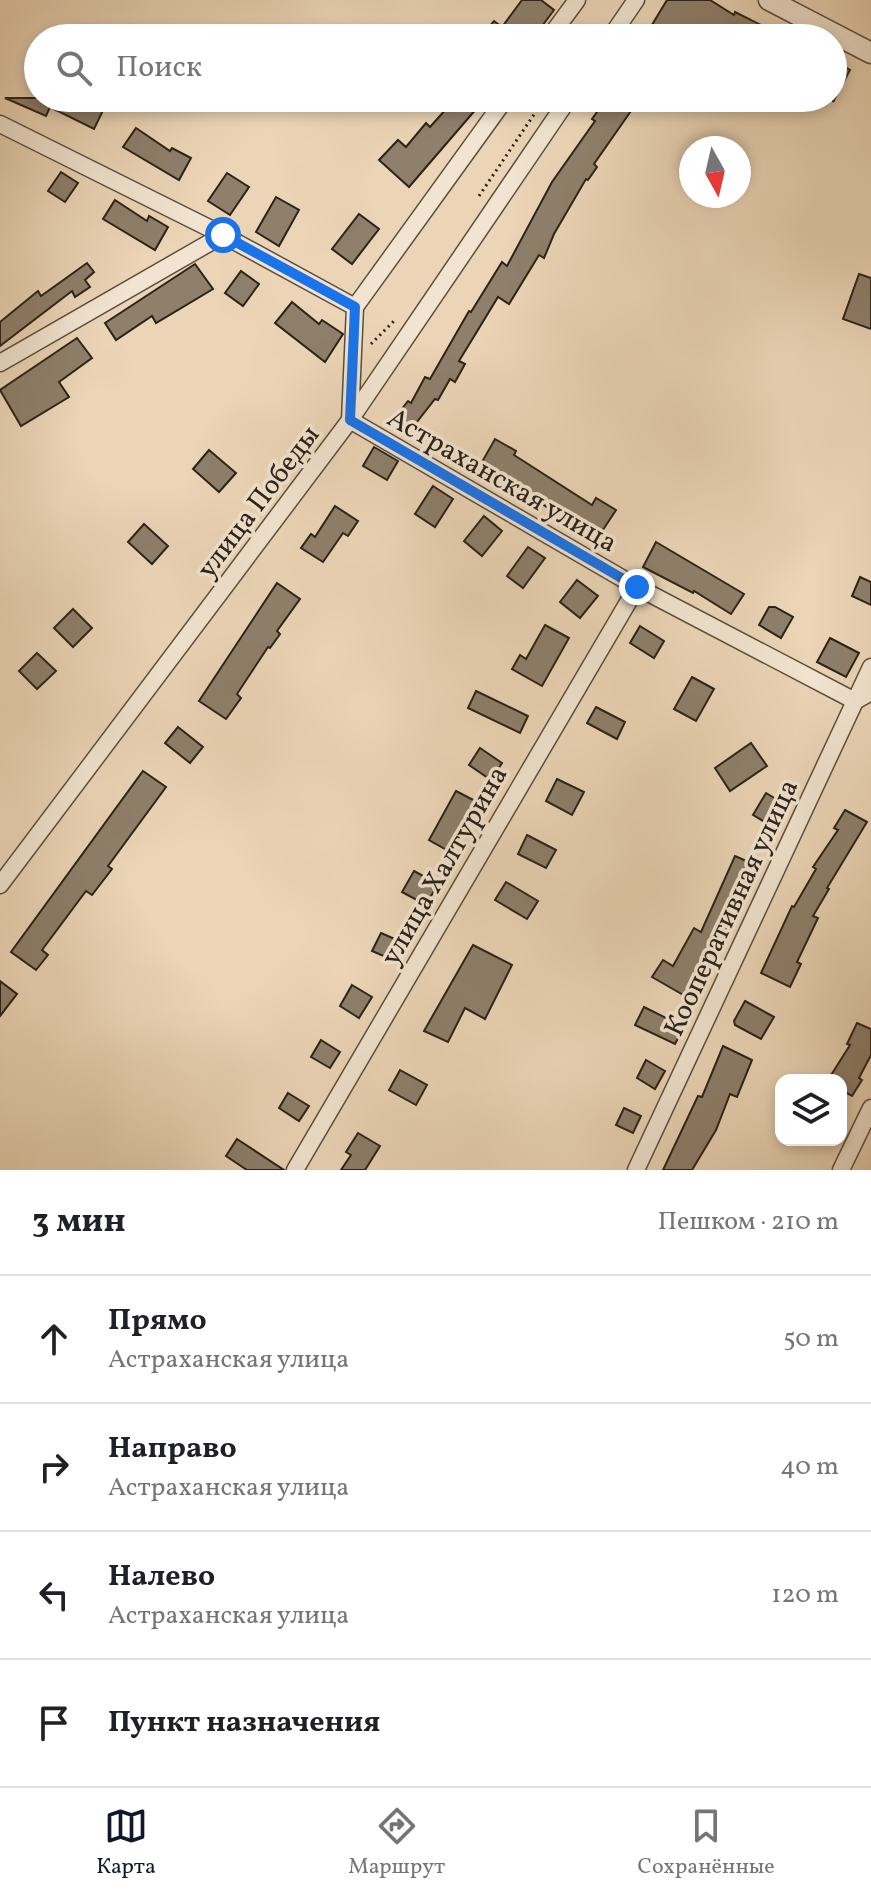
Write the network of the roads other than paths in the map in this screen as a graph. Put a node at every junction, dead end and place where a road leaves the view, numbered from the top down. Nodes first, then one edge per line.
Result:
1 (577, 0) edge
2 (636, 0) edge
3 (769, 0) edge
4 (559, 24) edge
5 (620, 24) edge
6 (815, 24) edge
7 (847, 41) edge
8 (871, 53) edge
9 (496, 112) edge
10 (559, 112) edge
11 (0, 124) edge
12 (223, 235) junction
13 (355, 307) junction
14 (0, 363) edge
15 (350, 420) junction
16 (637, 587) junction
17 (871, 667) edge
18 (871, 692) edge
19 (855, 701) junction
20 (0, 885) edge
21 (871, 1108) edge
22 (295, 1170) edge
23 (636, 1170) edge
24 (841, 1170) edge

1 - 4 street
2 - 5 street
3 - 6 street
7 - 8 street
9 - 13 street
10 - 15 street, улица Победы
11 - 12 street
12 - 13 street
12 - 14 street
13 - 15 street, Астраханская улица
15 - 16 street, Астраханская улица
15 - 20 street, улица Победы
16 - 19 street, Астраханская улица
16 - 22 street, улица Халтурина
17 - 19 street, Кооперативная улица
18 - 19 street
19 - 23 street, Кооперативная улица
21 - 24 street

